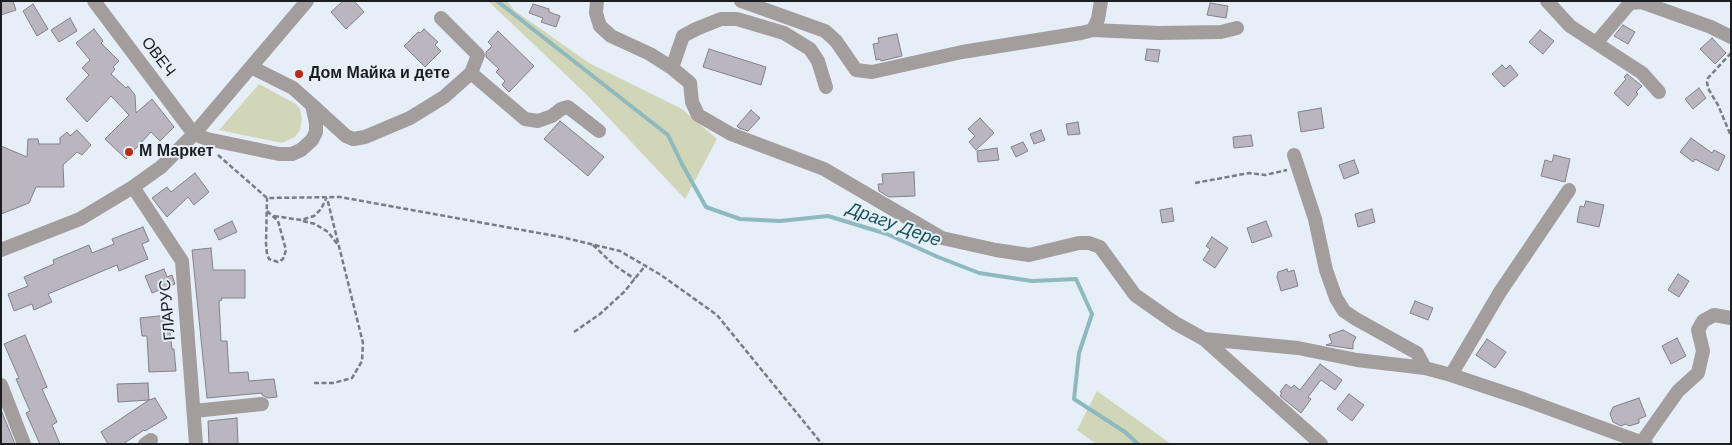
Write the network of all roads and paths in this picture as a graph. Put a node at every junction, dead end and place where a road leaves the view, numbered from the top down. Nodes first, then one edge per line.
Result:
1 (94, 1) edge
2 (308, 1) edge
3 (597, 1) edge
4 (741, 1) edge
5 (1101, 1) edge
6 (1548, 1) edge
7 (441, 18) dead end
8 (1237, 28) dead end
9 (1093, 30) junction
10 (1731, 36) edge
11 (1596, 43) junction
12 (1731, 53) edge
13 (251, 67) junction
14 (672, 68) junction
15 (471, 73) junction
16 (826, 87) dead end
17 (1659, 92) dead end
18 (312, 105) junction
19 (599, 131) dead end
20 (194, 134) junction
21 (1731, 136) edge
22 (208, 139) junction
23 (1295, 160) joint
24 (1195, 182) dead end
25 (133, 187) junction
26 (1569, 190) dead end
27 (267, 198) junction
28 (327, 198) junction
29 (267, 211) junction
30 (272, 216) junction
31 (301, 220) junction
32 (592, 244) junction
33 (338, 245) junction
34 (1, 250) edge
35 (646, 266) junction
36 (635, 279) junction
37 (1731, 318) edge
38 (574, 332) dead end
39 (1204, 339) junction
40 (1425, 368) junction
41 (1451, 375) junction
42 (314, 383) dead end
43 (1, 385) edge
44 (5, 404) edge
45 (262, 404) dead end
46 (194, 412) junction
47 (1644, 443) edge
48 (24, 444) edge
49 (196, 444) edge
50 (822, 444) edge
51 (1321, 444) edge

1 - 20 street, ОВЕЧ
2 - 13 street
3 - 14 street
4 - 9 street
5 - 9 street
6 - 11 street
7 - 15 street
8 - 9 street
10 - 11 street
11 - 17 street
12 - 21 path
13 - 18 street
13 - 20 street
14 - 16 street
14 - 39 street
15 - 18 street
15 - 19 street
18 - 22 street
20 - 22 street
20 - 25 street
22 - 27 path
23 - 24 path
23 - 40 street
25 - 34 street
25 - 46 street, ГЛАРУС
26 - 41 street
27 - 28 path
27 - 29 path
28 - 31 path
28 - 32 path
28 - 33 path
29 - 30 path
29 - 30 path
30 - 31 path
31 - 33 path
32 - 35 path
32 - 36 path
33 - 42 path
35 - 36 path
35 - 50 path
36 - 38 path
37 - 47 street
39 - 40 street
39 - 51 street
40 - 41 street
41 - 47 street
43 - 44 street
44 - 48 street
45 - 46 street
46 - 49 street, ГЛАРУС

